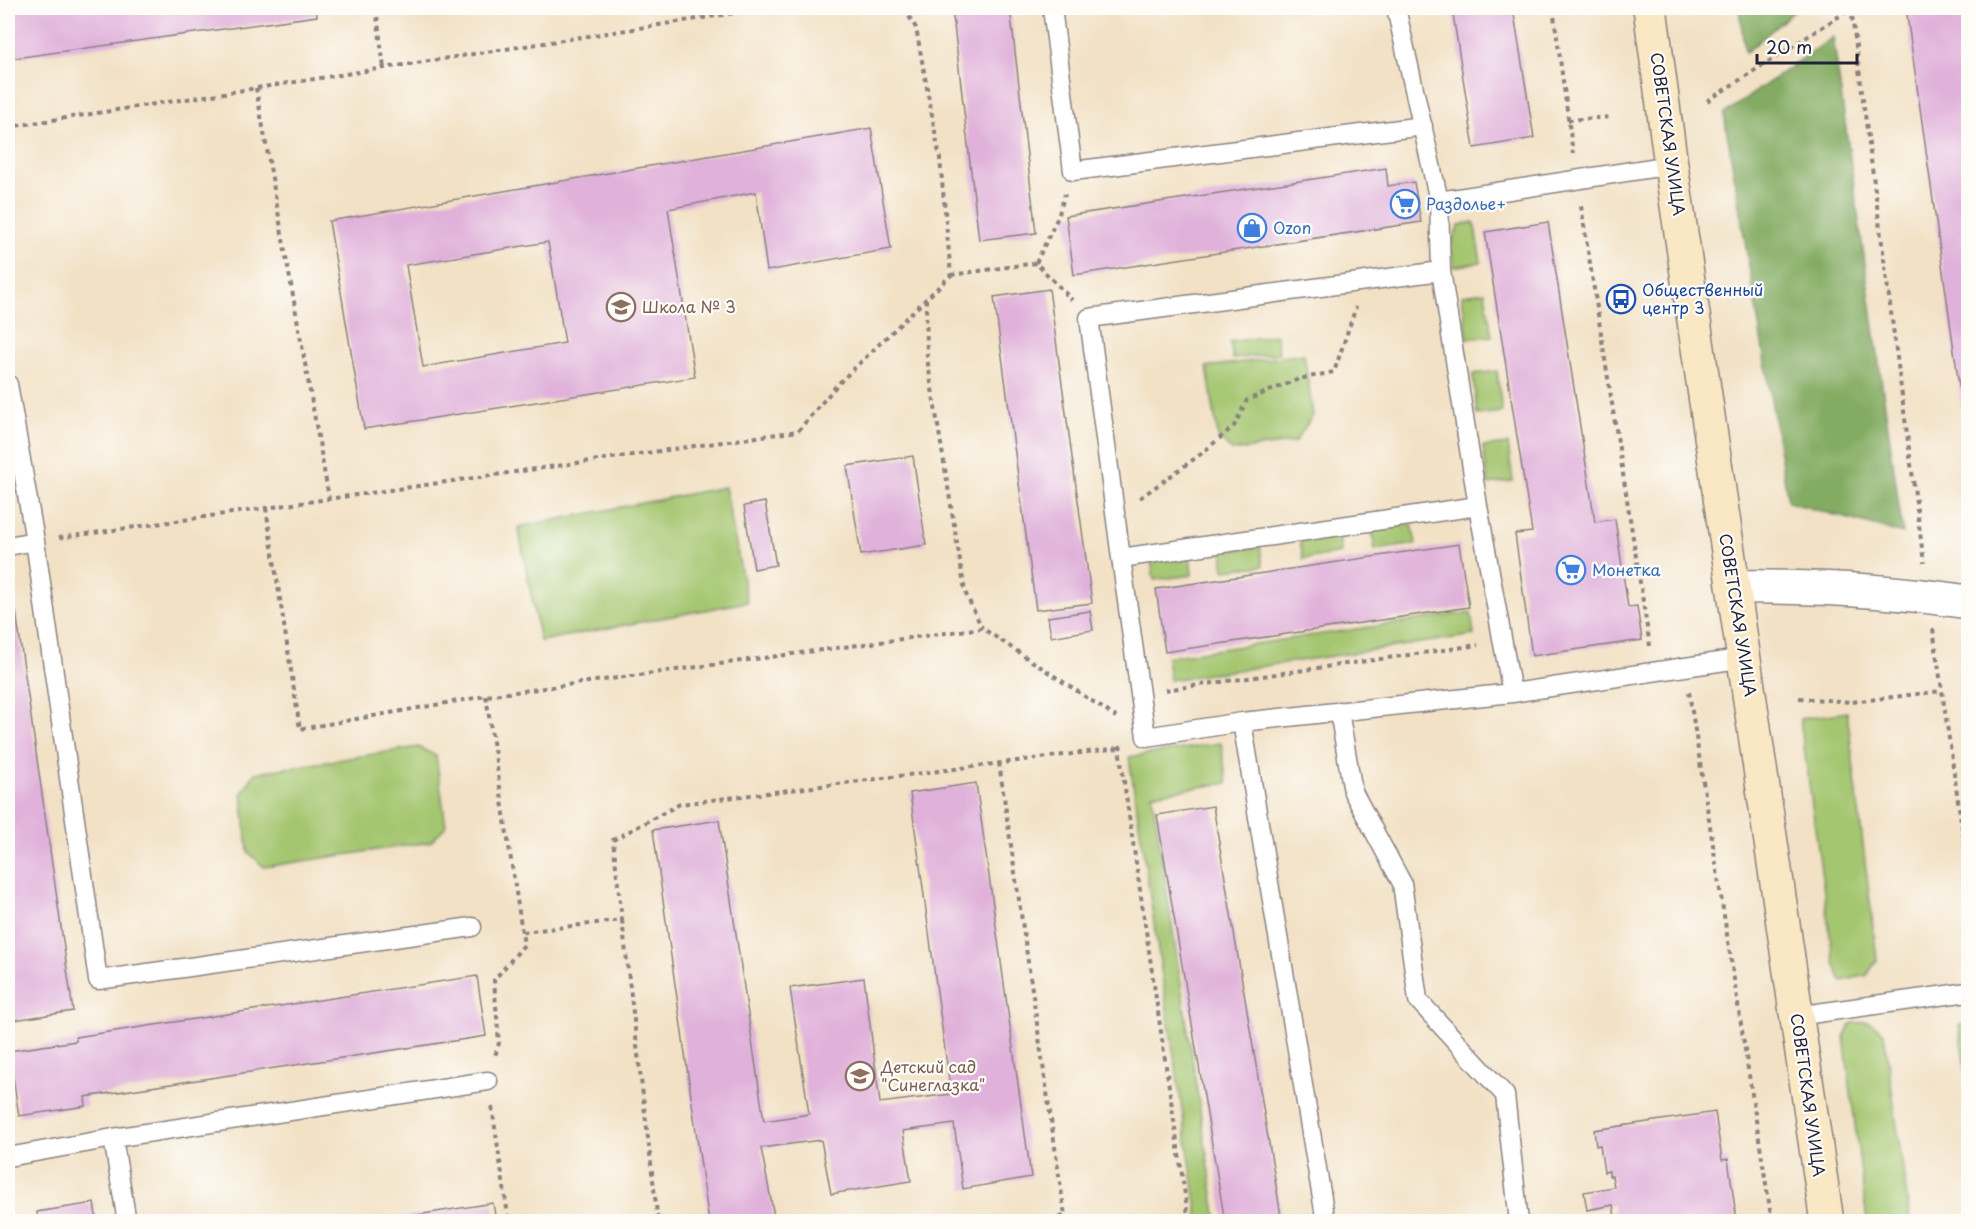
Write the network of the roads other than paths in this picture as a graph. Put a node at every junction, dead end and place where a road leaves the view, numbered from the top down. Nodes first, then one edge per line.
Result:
1 (1052, 8) edge
2 (1396, 8) edge
3 (1650, 8) edge
4 (1423, 126) junction
5 (1671, 165) junction
6 (1439, 201) junction
7 (1441, 271) junction
8 (8, 384) edge
9 (1478, 506) junction
10 (35, 541) junction
11 (8, 546) edge
12 (1121, 558) junction
13 (1734, 587) junction
14 (1968, 602) edge
15 (1745, 658) junction
16 (1512, 693) junction
17 (1339, 711) junction
18 (1242, 722) junction
19 (472, 927) dead end
20 (1968, 992) edge
21 (1796, 1016) junction
22 (488, 1081) road end
23 (113, 1138) junction
24 (8, 1157) edge
25 (127, 1221) edge
26 (1326, 1221) edge
27 (1519, 1221) edge
28 (1827, 1221) edge

1 - 4 lane
2 - 4 lane
3 - 5 main road, СОВЕТСКАЯ УЛИЦА
4 - 6 lane
5 - 6 lane
5 - 13 main road, СОВЕТСКАЯ УЛИЦА
6 - 7 lane
7 - 9 lane
7 - 12 lane
8 - 10 lane
9 - 12 lane
9 - 16 lane
10 - 11 lane
10 - 19 lane
12 - 18 lane
13 - 14 street
13 - 15 main road, СОВЕТСКАЯ УЛИЦА
15 - 16 lane
15 - 21 main road, СОВЕТСКАЯ УЛИЦА
16 - 17 lane
17 - 18 lane
17 - 27 lane
18 - 26 lane
20 - 21 lane
21 - 28 main road, СОВЕТСКАЯ УЛИЦА
22 - 23 lane
23 - 24 lane
23 - 25 lane

